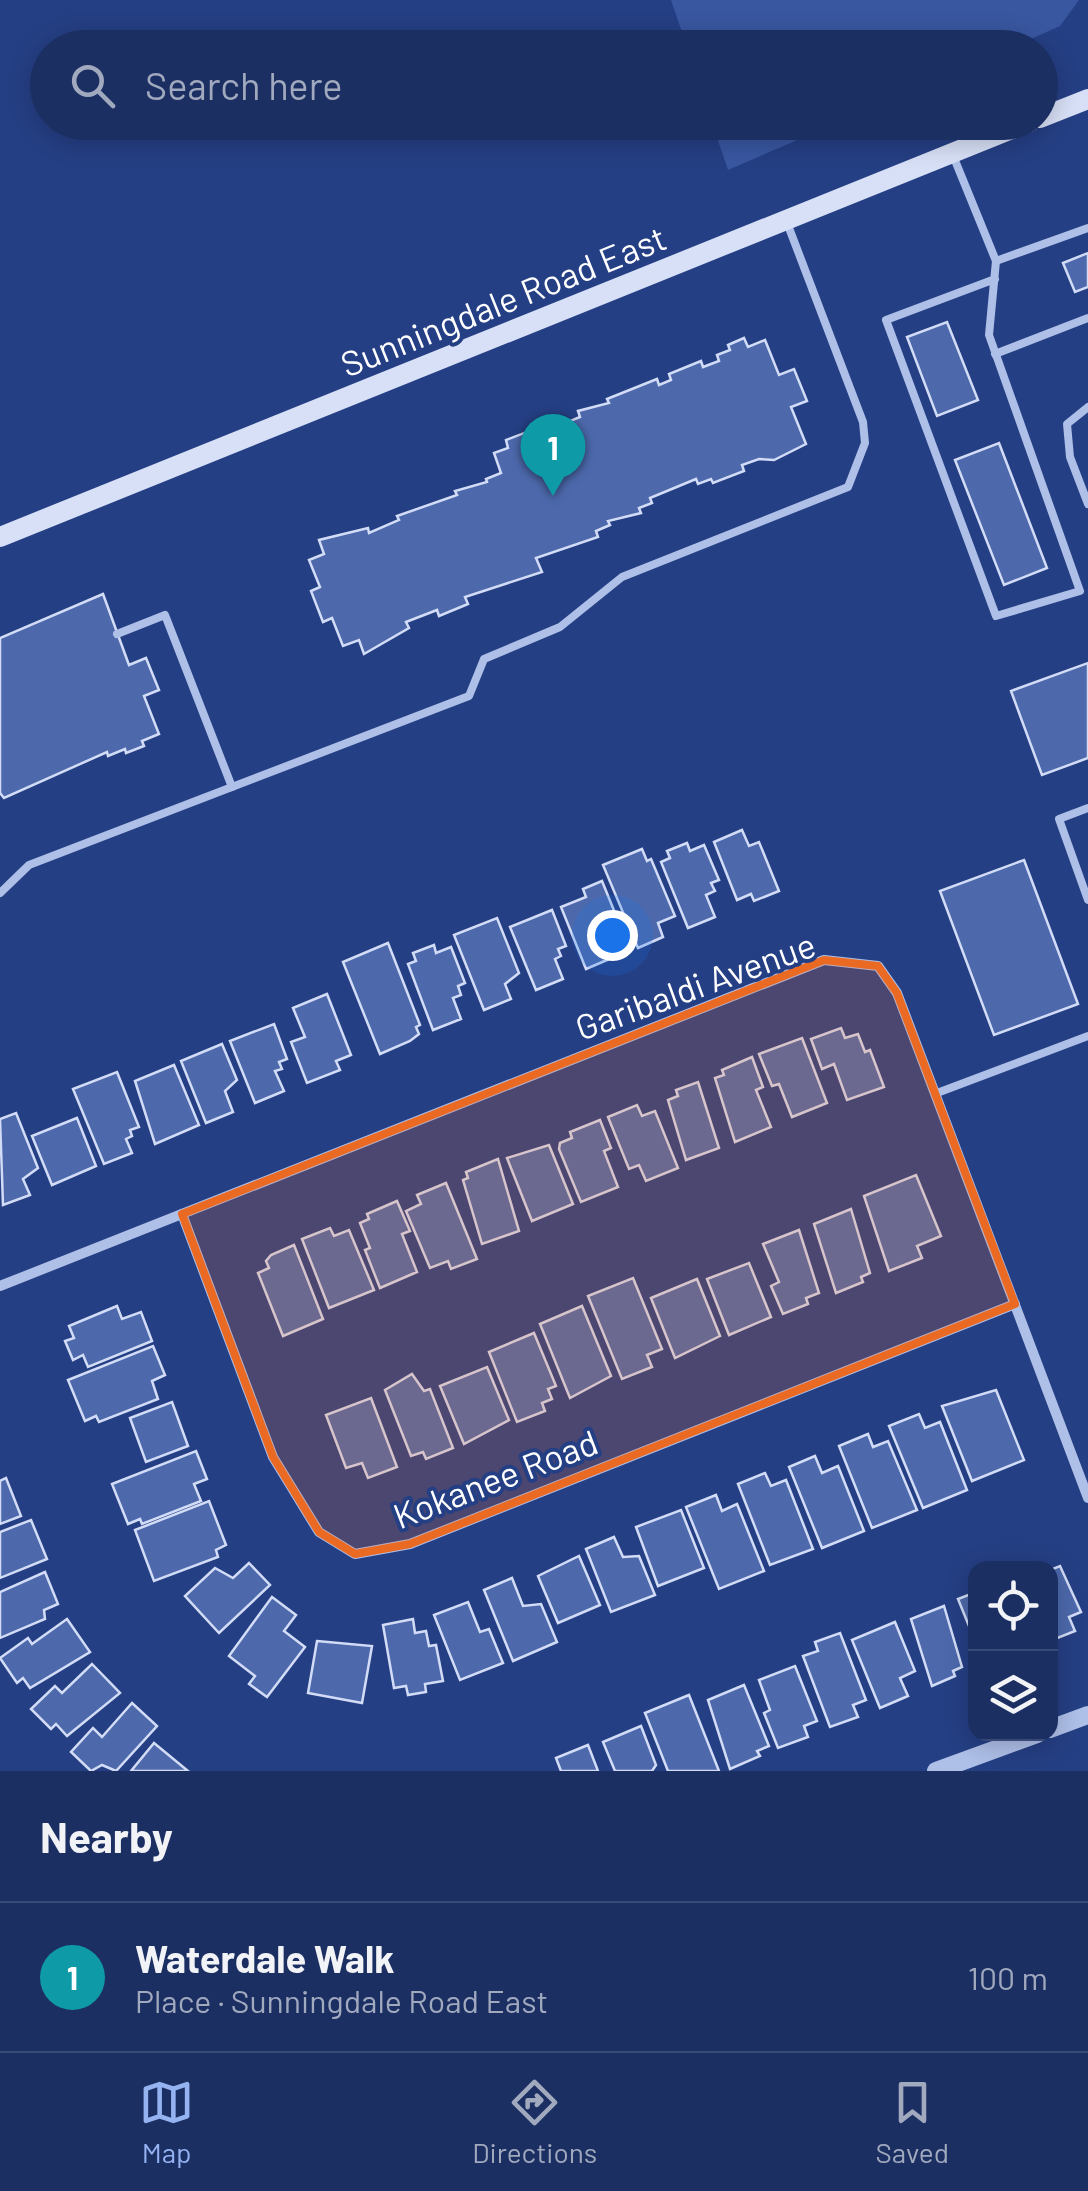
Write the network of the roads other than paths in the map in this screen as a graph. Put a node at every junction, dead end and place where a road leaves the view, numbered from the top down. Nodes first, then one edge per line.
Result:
1 (1088, 99) edge
2 (1058, 111) edge
3 (986, 140) edge
4 (952, 154) junction
5 (786, 220) junction
6 (1088, 228) edge
7 (996, 262) junction
8 (994, 279) junction
9 (1088, 318) edge
10 (995, 354) junction
11 (1088, 407) edge
12 (1088, 504) edge
13 (0, 537) edge
14 (118, 634) dead end
15 (232, 787) junction
16 (1088, 808) edge
17 (0, 893) edge
18 (1088, 900) edge
19 (1088, 1036) edge
20 (937, 1094) junction
21 (182, 1214) junction
22 (0, 1286) edge
23 (1015, 1304) junction
24 (1088, 1498) edge
25 (1088, 1715) edge
26 (1058, 1725) edge
27 (1018, 1741) edge
28 (936, 1771) edge

1 - 2 main road
3 - 4 main road, Sunningdale Road East
4 - 5 main road, Sunningdale Road East
4 - 7 lane
5 - 13 main road, Sunningdale Road East
5 - 15 lane
6 - 7 lane
7 - 8 lane
8 - 10 lane
8 - 10 lane
9 - 10 lane
11 - 12 lane
14 - 15 lane
15 - 17 lane
16 - 18 lane
19 - 20 lane
20 - 21 street, Garibaldi Avenue
20 - 23 street, Garibaldi Avenue
21 - 22 street, Garibaldi Avenue
21 - 23 street, Kokanee Road
23 - 24 street, Garibaldi Avenue
25 - 26 street
27 - 28 street

